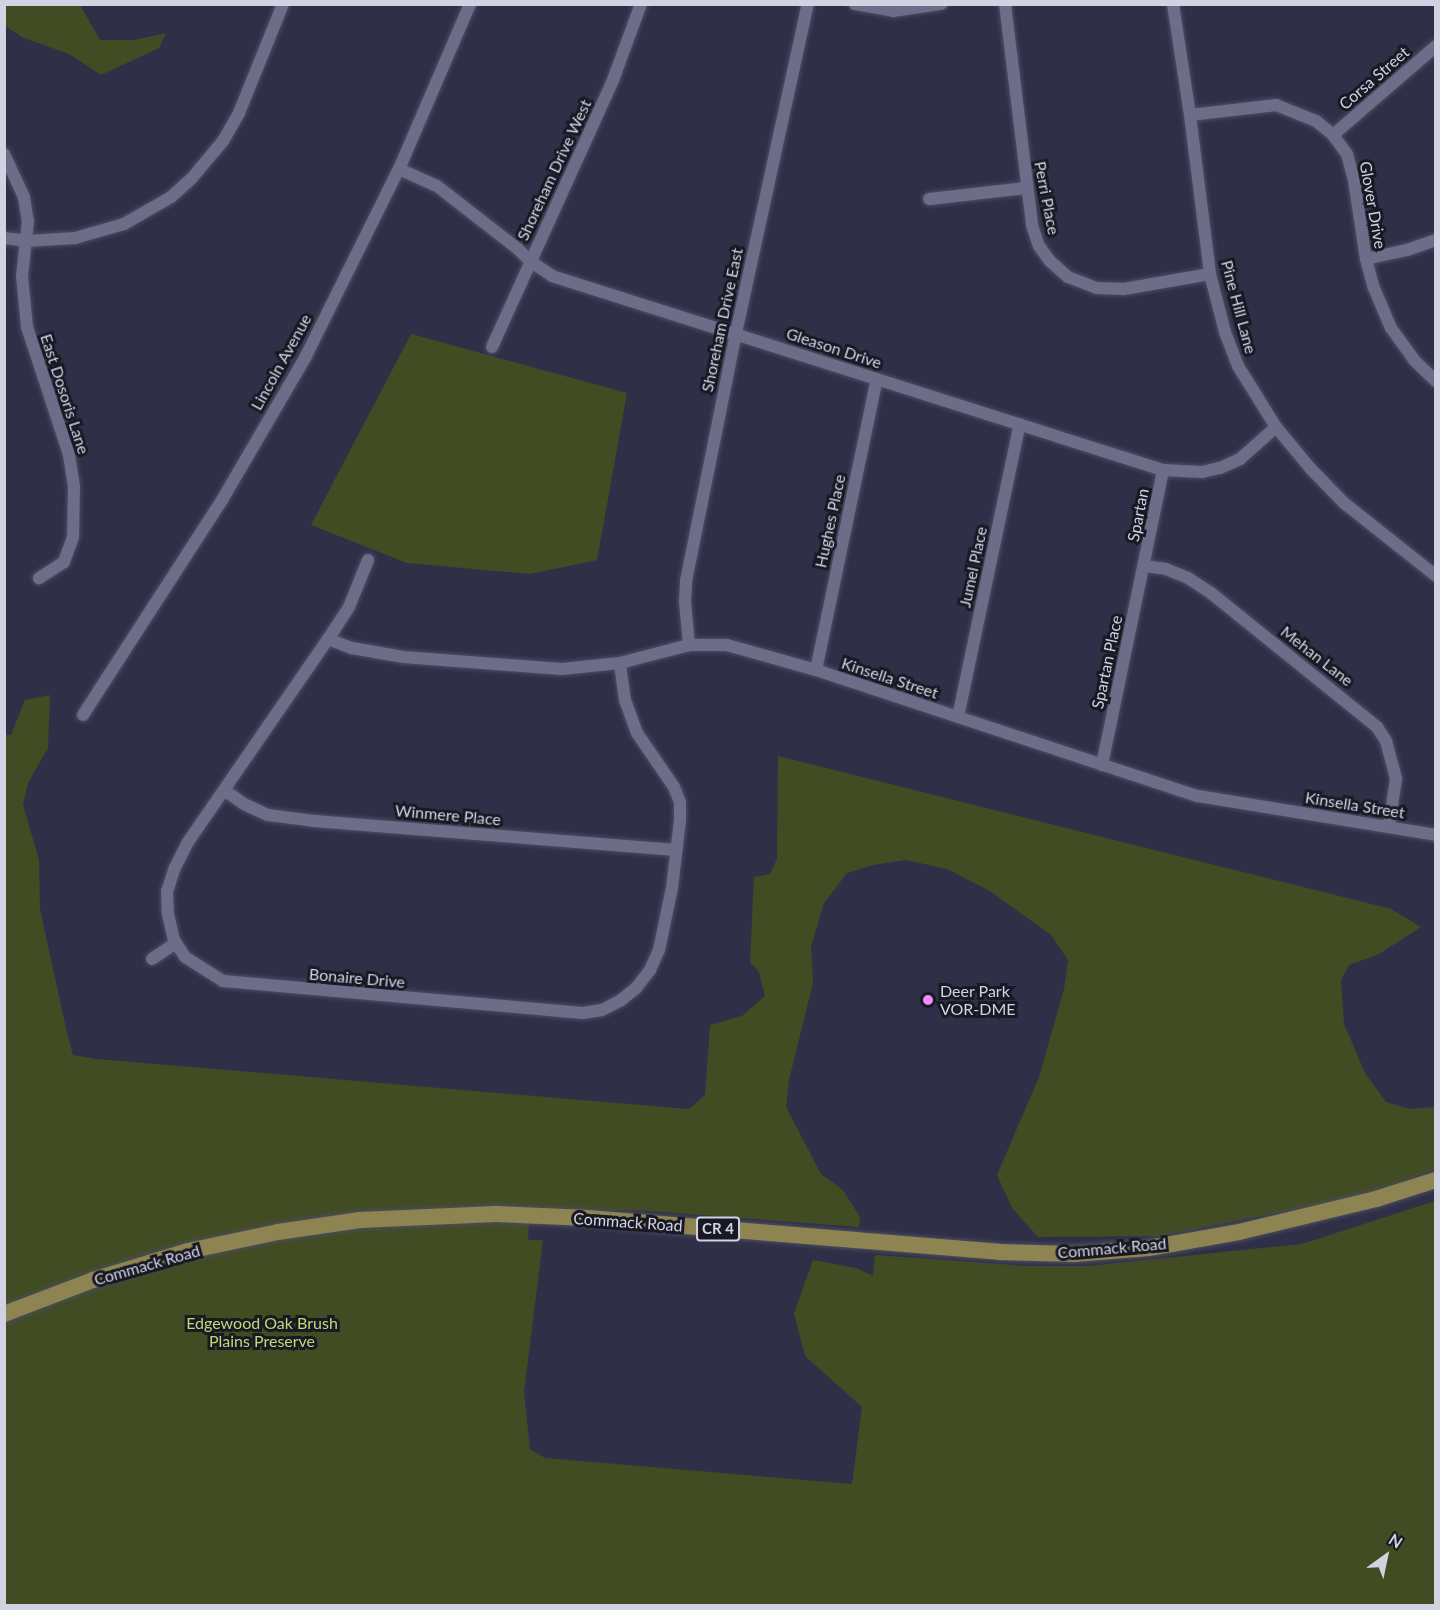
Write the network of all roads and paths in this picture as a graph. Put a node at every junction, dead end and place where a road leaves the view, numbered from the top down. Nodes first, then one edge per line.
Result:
1 (283, 4) edge
2 (470, 4) edge
3 (641, 4) edge
4 (808, 4) edge
5 (855, 4) edge
6 (941, 4) edge
7 (1005, 4) edge
8 (1173, 4) edge
9 (1436, 46) edge
10 (1190, 115) junction
11 (1333, 135) junction
12 (4, 154) edge
13 (399, 168) junction
14 (1026, 188) junction
15 (929, 199) dead end
16 (4, 238) edge
17 (1436, 240) edge
18 (27, 241) junction
19 (1366, 258) junction
20 (530, 261) junction
21 (1210, 274) junction
22 (736, 333) junction
23 (492, 347) dead end
24 (877, 379) junction
25 (1436, 381) edge
26 (1020, 424) junction
27 (1276, 428) junction
28 (1163, 470) junction
29 (368, 560) dead end
30 (1145, 566) junction
31 (1436, 576) edge
32 (39, 578) dead end
33 (328, 639) junction
34 (689, 645) junction
35 (620, 663) junction
36 (816, 670) junction
37 (83, 715) dead end
38 (958, 717) junction
39 (1102, 765) junction
40 (224, 790) junction
41 (1389, 826) junction
42 (1436, 835) edge
43 (676, 850) junction
44 (176, 943) junction
45 (152, 959) dead end
46 (1436, 1180) edge
47 (4, 1314) edge

1 - 18 street
2 - 13 street, Lincoln Avenue
3 - 20 street, Shoreham Drive West
4 - 22 street, Shoreham Drive East
5 - 6 street
7 - 14 street, Perri Place
8 - 10 street, Pine Hill Lane
9 - 11 street, Corsa Street
10 - 11 street, Glover Drive
10 - 21 street, Pine Hill Lane
11 - 19 street, Glover Drive
12 - 18 street, East Dosoris Lane
13 - 20 street, Gleason Drive
13 - 37 street, Lincoln Avenue
14 - 15 street
14 - 21 street, Perri Place
16 - 18 street
17 - 19 street
18 - 32 street, East Dosoris Lane
19 - 25 street, Glover Drive
20 - 22 street, Gleason Drive
20 - 23 street, Shoreham Drive West
21 - 27 street, Pine Hill Lane
22 - 24 street, Gleason Drive
22 - 34 street, Shoreham Drive East
24 - 26 street, Gleason Drive
24 - 36 street, Hughes Place
26 - 28 street, Gleason Drive
26 - 38 street, Jumel Place
27 - 28 street, Gleason Drive
27 - 31 street, Pine Hill Lane
28 - 30 street, Spartan
29 - 33 street, Bonaire Drive
30 - 39 street, Spartan Place
30 - 41 street, Mehan Lane
33 - 35 street, Kinsella Street
33 - 40 street, Bonaire Drive
34 - 35 street, Kinsella Street
34 - 36 street, Kinsella Street
35 - 43 street, Bonaire Drive
36 - 38 street, Kinsella Street
38 - 39 street, Kinsella Street
39 - 41 street, Kinsella Street
40 - 43 street, Winmere Place
40 - 44 street, Bonaire Drive
41 - 42 street, Kinsella Street
43 - 44 street, Bonaire Drive
44 - 45 street
46 - 47 main road, Commack Road / CR 4

